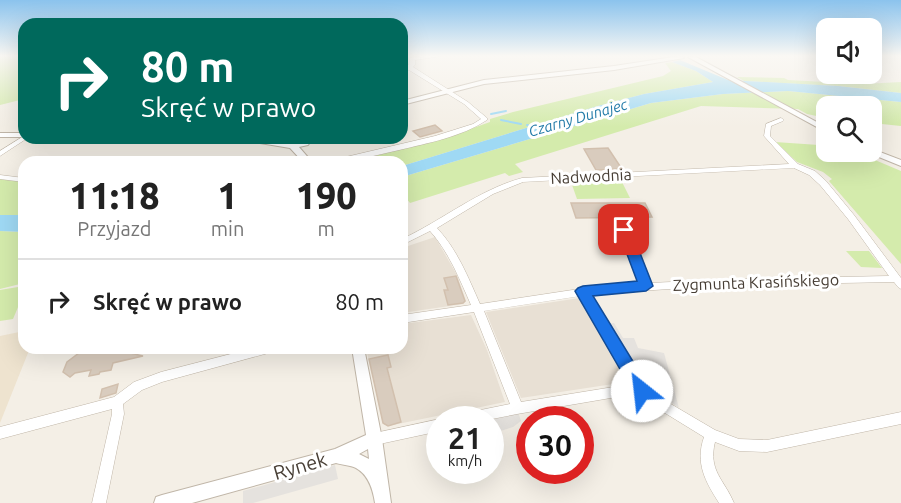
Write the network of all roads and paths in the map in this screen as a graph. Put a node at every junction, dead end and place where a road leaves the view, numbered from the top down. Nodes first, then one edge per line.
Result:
1 (428, 79) edge
2 (501, 79) edge
3 (733, 79) edge
4 (445, 90) junction
5 (408, 101) edge
6 (781, 120) dead end
7 (816, 124) edge
8 (0, 135) edge
9 (18, 136) edge
10 (18, 140) edge
11 (292, 144) edge
12 (0, 154) edge
13 (882, 155) edge
14 (303, 156) edge
15 (360, 156) edge
16 (901, 163) edge
17 (795, 166) junction
18 (0, 177) edge
19 (18, 179) edge
20 (432, 228) junction
21 (624, 230) dead end
22 (408, 239) edge
23 (898, 282) edge
24 (646, 286) junction
25 (583, 291) junction
26 (476, 308) junction
27 (408, 318) edge
28 (249, 354) edge
29 (359, 354) edge
30 (642, 391) junction
31 (516, 406) edge
32 (529, 406) edge
33 (118, 408) junction
34 (901, 418) edge
35 (426, 428) edge
36 (0, 433) edge
37 (711, 434) junction
38 (375, 439) junction
39 (336, 456) junction
40 (382, 495) edge
41 (99, 503) edge
42 (162, 503) edge
43 (727, 503) edge

1 - 4 street
2 - 4 street
3 - 7 street
4 - 5 street
4 - 15 street
6 - 17 street
8 - 9 street
10 - 12 street
11 - 14 street
13 - 16 street
17 - 20 street, Nadwodnia
17 - 23 street
18 - 19 street
20 - 22 street, Nadwodnia
20 - 26 street
21 - 24 street
23 - 24 street, Zygmunta Krasińskiego
24 - 25 street, Zygmunta Krasińskiego
25 - 26 street, Zygmunta Krasińskiego
25 - 30 street
26 - 27 street, Zygmunta Krasińskiego
26 - 31 street
28 - 33 street
29 - 38 street
30 - 32 street
30 - 37 street
33 - 36 street
33 - 41 street
34 - 37 street
35 - 38 street
37 - 43 street
38 - 39 street, Rynek
38 - 40 street
39 - 40 street
39 - 42 street, Rynek

